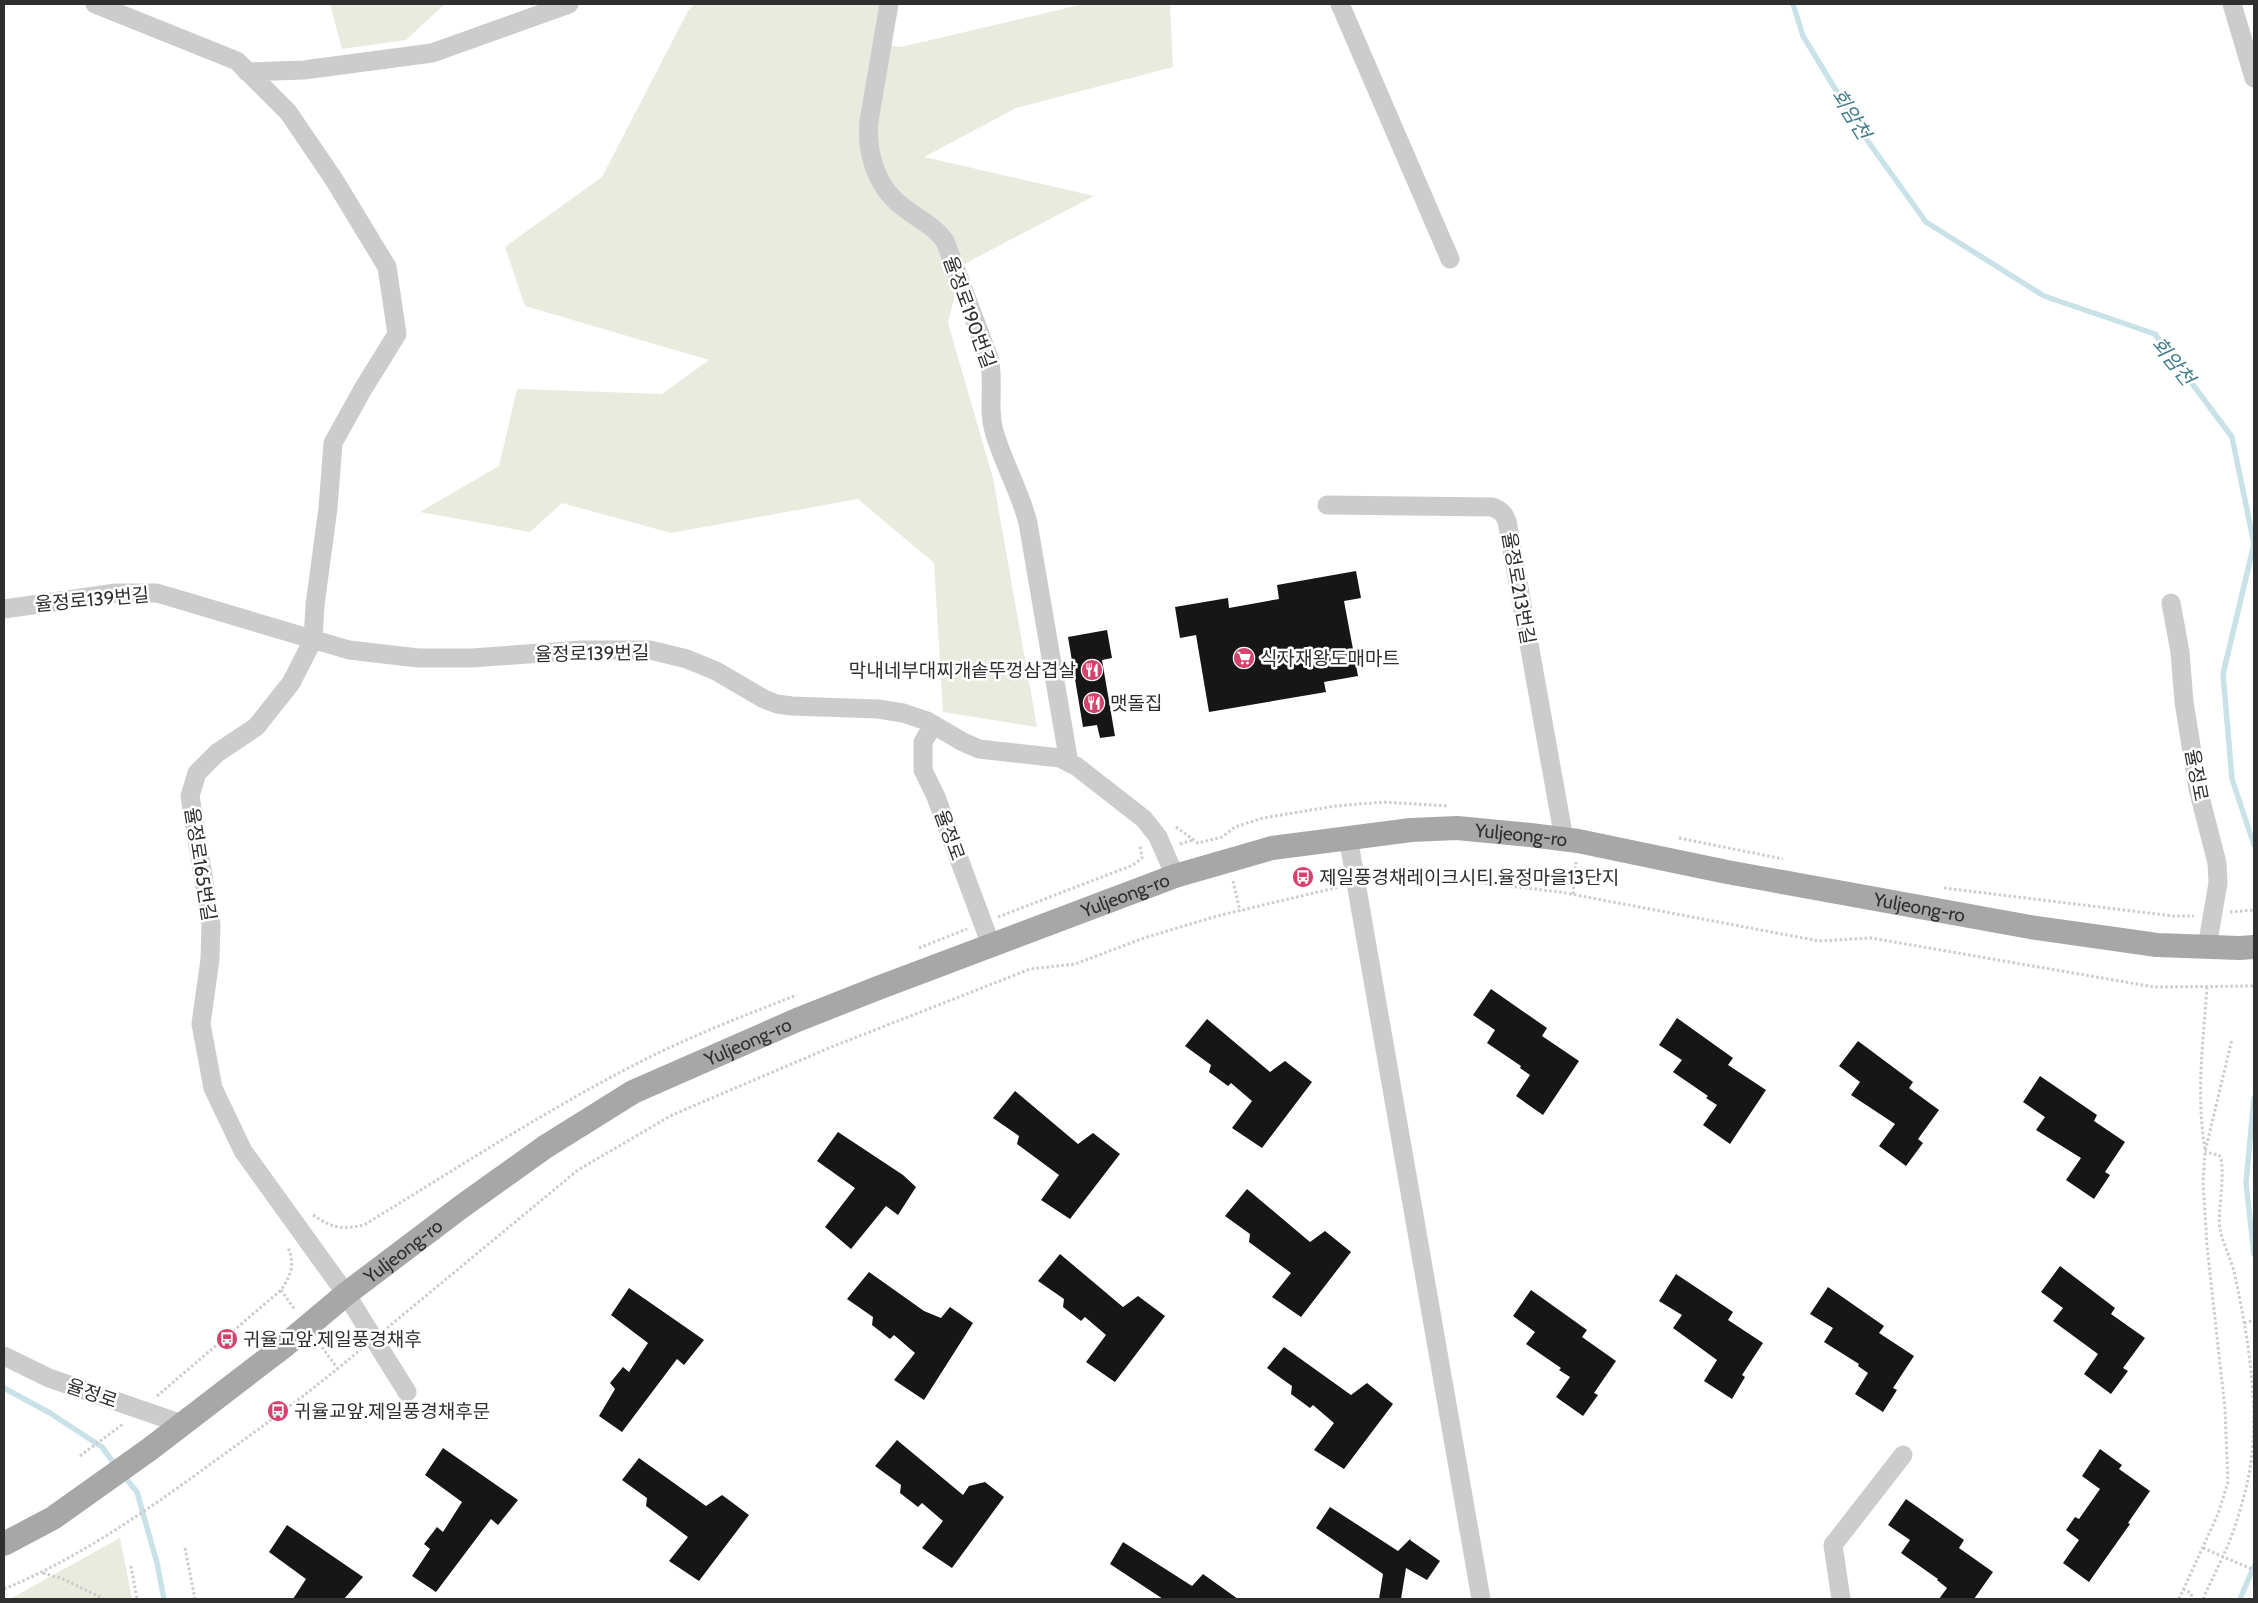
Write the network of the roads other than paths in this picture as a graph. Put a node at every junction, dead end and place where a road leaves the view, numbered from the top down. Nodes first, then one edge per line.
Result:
1 (94, 4) edge
2 (569, 4) edge
3 (889, 4) edge
4 (1340, 4) edge
5 (2232, 4) edge
6 (248, 72) junction
7 (2254, 78) edge
8 (1450, 259) dead end
9 (1327, 505) dead end
10 (2171, 603) dead end
11 (4, 608) edge
12 (313, 640) junction
13 (933, 725) junction
14 (1069, 763) junction
15 (1348, 837) junction
16 (1564, 839) junction
17 (1175, 876) junction
18 (991, 945) junction
19 (2207, 947) junction
20 (2247, 947) edge
21 (346, 1294) junction
22 (4, 1356) edge
23 (407, 1392) dead end
24 (182, 1424) junction
25 (1903, 1455) dead end
26 (4, 1544) edge
27 (1481, 1599) edge
28 (1841, 1599) edge

1 - 6 street, 율정로165번길
2 - 6 street
3 - 14 street, 율정로190번길
4 - 8 street
5 - 7 street
6 - 12 street, 율정로165번길
9 - 16 street, 율정로213번길
10 - 19 street, 율정로
11 - 12 street, 율정로139번길
12 - 13 street, 율정로139번길
12 - 21 street, 율정로165번길
13 - 14 street, 율정로139번길
13 - 18 street, 율정로
14 - 17 street, 율정로139번길
15 - 16 main road, Yuljeong-ro
15 - 17 main road, Yuljeong-ro
15 - 27 street
16 - 19 main road, Yuljeong-ro
17 - 18 main road, Yuljeong-ro
18 - 21 main road, Yuljeong-ro
19 - 20 main road, Yuljeong-ro
21 - 23 street, 율정로165번길
21 - 24 main road, Yuljeong-ro
22 - 24 street, 율정로
24 - 26 main road, Yuljeong-ro
25 - 28 street

